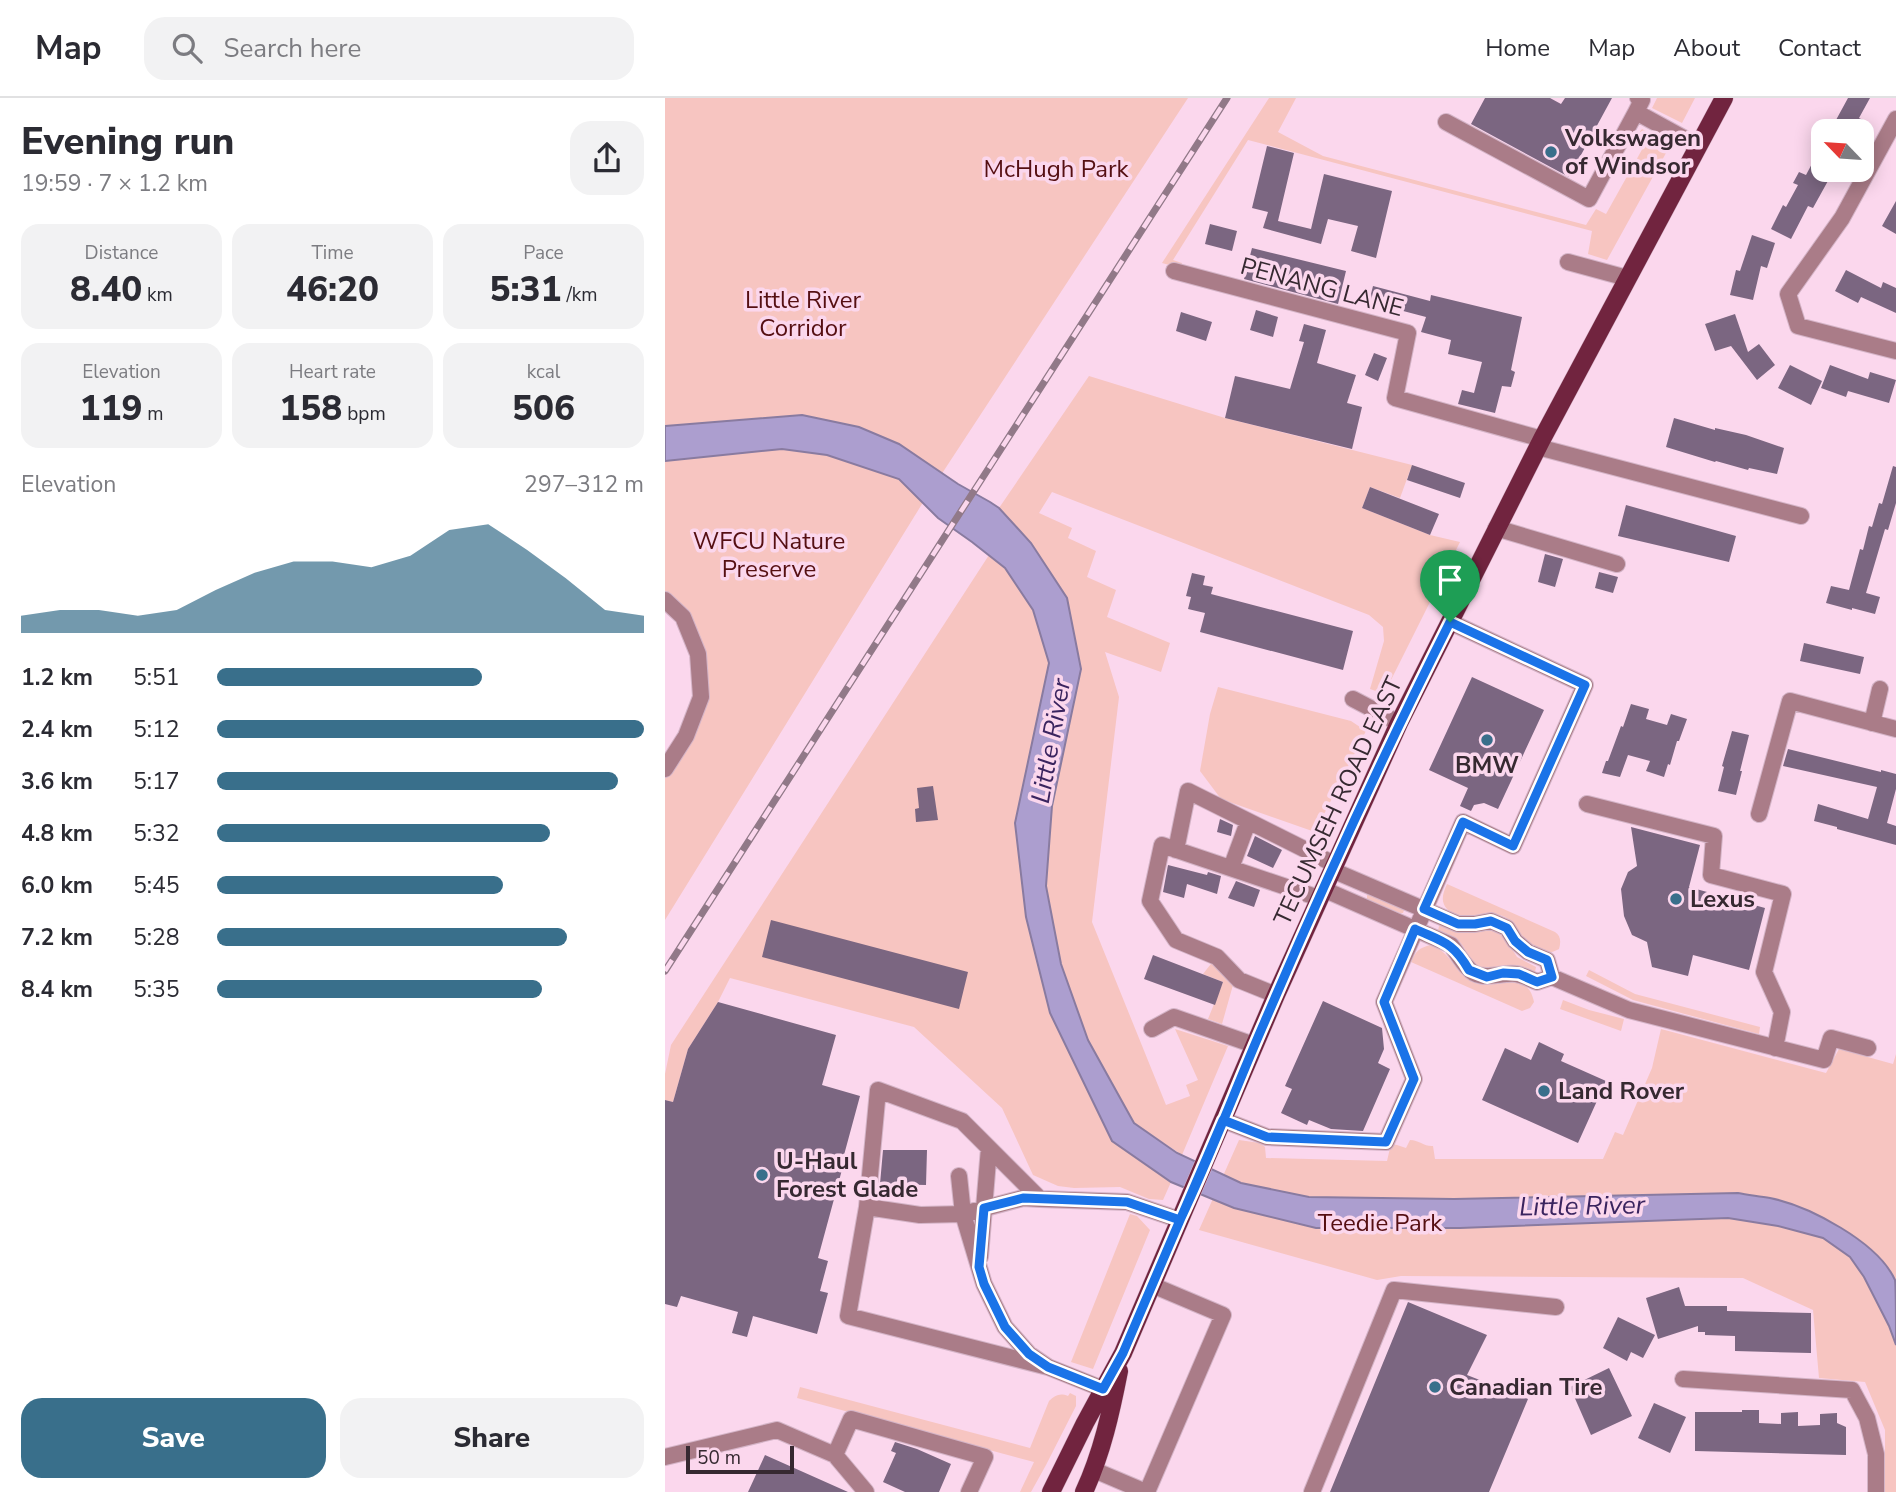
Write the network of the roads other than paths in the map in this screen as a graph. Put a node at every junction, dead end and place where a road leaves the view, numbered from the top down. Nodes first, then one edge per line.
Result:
1 (1724, 98) edge
2 (1637, 105) edge
3 (1896, 118) edge
4 (1446, 122) dead end
5 (1698, 146) junction
6 (1567, 262) dead end
7 (1174, 271) dead end
8 (1627, 278) junction
9 (1896, 351) edge
10 (1540, 443) junction
11 (1801, 516) dead end
12 (1496, 528) junction
13 (1617, 564) dead end
14 (665, 600) edge
15 (1450, 622) junction
16 (1880, 689) dead end
17 (1353, 699) dead end
18 (1399, 723) junction
19 (1872, 723) junction
20 (1896, 729) edge
21 (665, 769) edge
22 (1587, 804) dead end
23 (1759, 814) dead end
24 (1248, 822) junction
25 (1176, 850) junction
26 (1333, 867) junction
27 (1231, 868) junction
28 (1321, 893) junction
29 (1424, 909) junction
30 (1415, 929) junction
31 (1552, 977) junction
32 (1276, 995) junction
33 (1152, 1029) dead end
34 (1254, 1045) junction
35 (1775, 1048) junction
36 (1868, 1048) dead end
37 (1223, 1120) junction
38 (989, 1148) junction
39 (959, 1176) dead end
40 (1040, 1199) junction
41 (867, 1208) junction
42 (984, 1208) junction
43 (963, 1214) junction
44 (1180, 1220) junction
45 (979, 1267) junction
46 (1152, 1285) junction
47 (1556, 1307) dead end
48 (1123, 1353) junction
49 (1048, 1367) junction
50 (1683, 1379) dead end
51 (1103, 1389) junction
52 (835, 1455) junction
53 (665, 1457) edge
54 (1094, 1470) junction
55 (866, 1492) edge
56 (969, 1492) edge
57 (1051, 1492) edge
58 (1084, 1492) edge
59 (1146, 1492) edge
60 (1312, 1492) edge
61 (1875, 1492) edge

1 - 5 main road, TECUMSEH ROAD EAST
2 - 4 street
2 - 5 street
3 - 9 street
5 - 8 main road, TECUMSEH ROAD EAST
6 - 8 street
7 - 10 street, PENANG LANE
8 - 10 main road, TECUMSEH ROAD EAST
10 - 11 street
10 - 12 main road, TECUMSEH ROAD EAST
12 - 13 street
12 - 15 main road, TECUMSEH ROAD EAST
14 - 21 street
15 - 18 main road, TECUMSEH ROAD EAST
15 - 29 street
16 - 19 street
17 - 18 street
18 - 26 main road, TECUMSEH ROAD EAST
19 - 20 street
19 - 23 street
22 - 35 street
24 - 25 street
24 - 26 street
24 - 27 street
25 - 27 street
25 - 32 street
26 - 28 main road, TECUMSEH ROAD EAST
26 - 29 street
27 - 28 street
28 - 30 street
28 - 32 main road, TECUMSEH ROAD EAST
29 - 30 street
29 - 31 street
30 - 31 street
30 - 37 street
31 - 35 street
32 - 34 main road, TECUMSEH ROAD EAST
33 - 34 street
34 - 37 main road, TECUMSEH ROAD EAST
35 - 36 street
37 - 44 main road, TECUMSEH ROAD EAST
38 - 40 street
38 - 41 street
38 - 42 street
39 - 43 street
40 - 42 street
40 - 44 street
41 - 43 street
41 - 49 street
42 - 43 street
42 - 45 street
43 - 45 street
44 - 46 main road, TECUMSEH ROAD EAST
45 - 49 street
46 - 48 main road, TECUMSEH ROAD EAST
46 - 59 street
47 - 60 street
48 - 51 main road, TECUMSEH ROAD EAST
48 - 54 main road, TECUMSEH ROAD EAST
49 - 51 street
50 - 61 street
51 - 57 main road, TECUMSEH ROAD EAST
52 - 53 street
52 - 55 street
52 - 56 street
54 - 58 main road, TECUMSEH ROAD EAST
54 - 59 street

